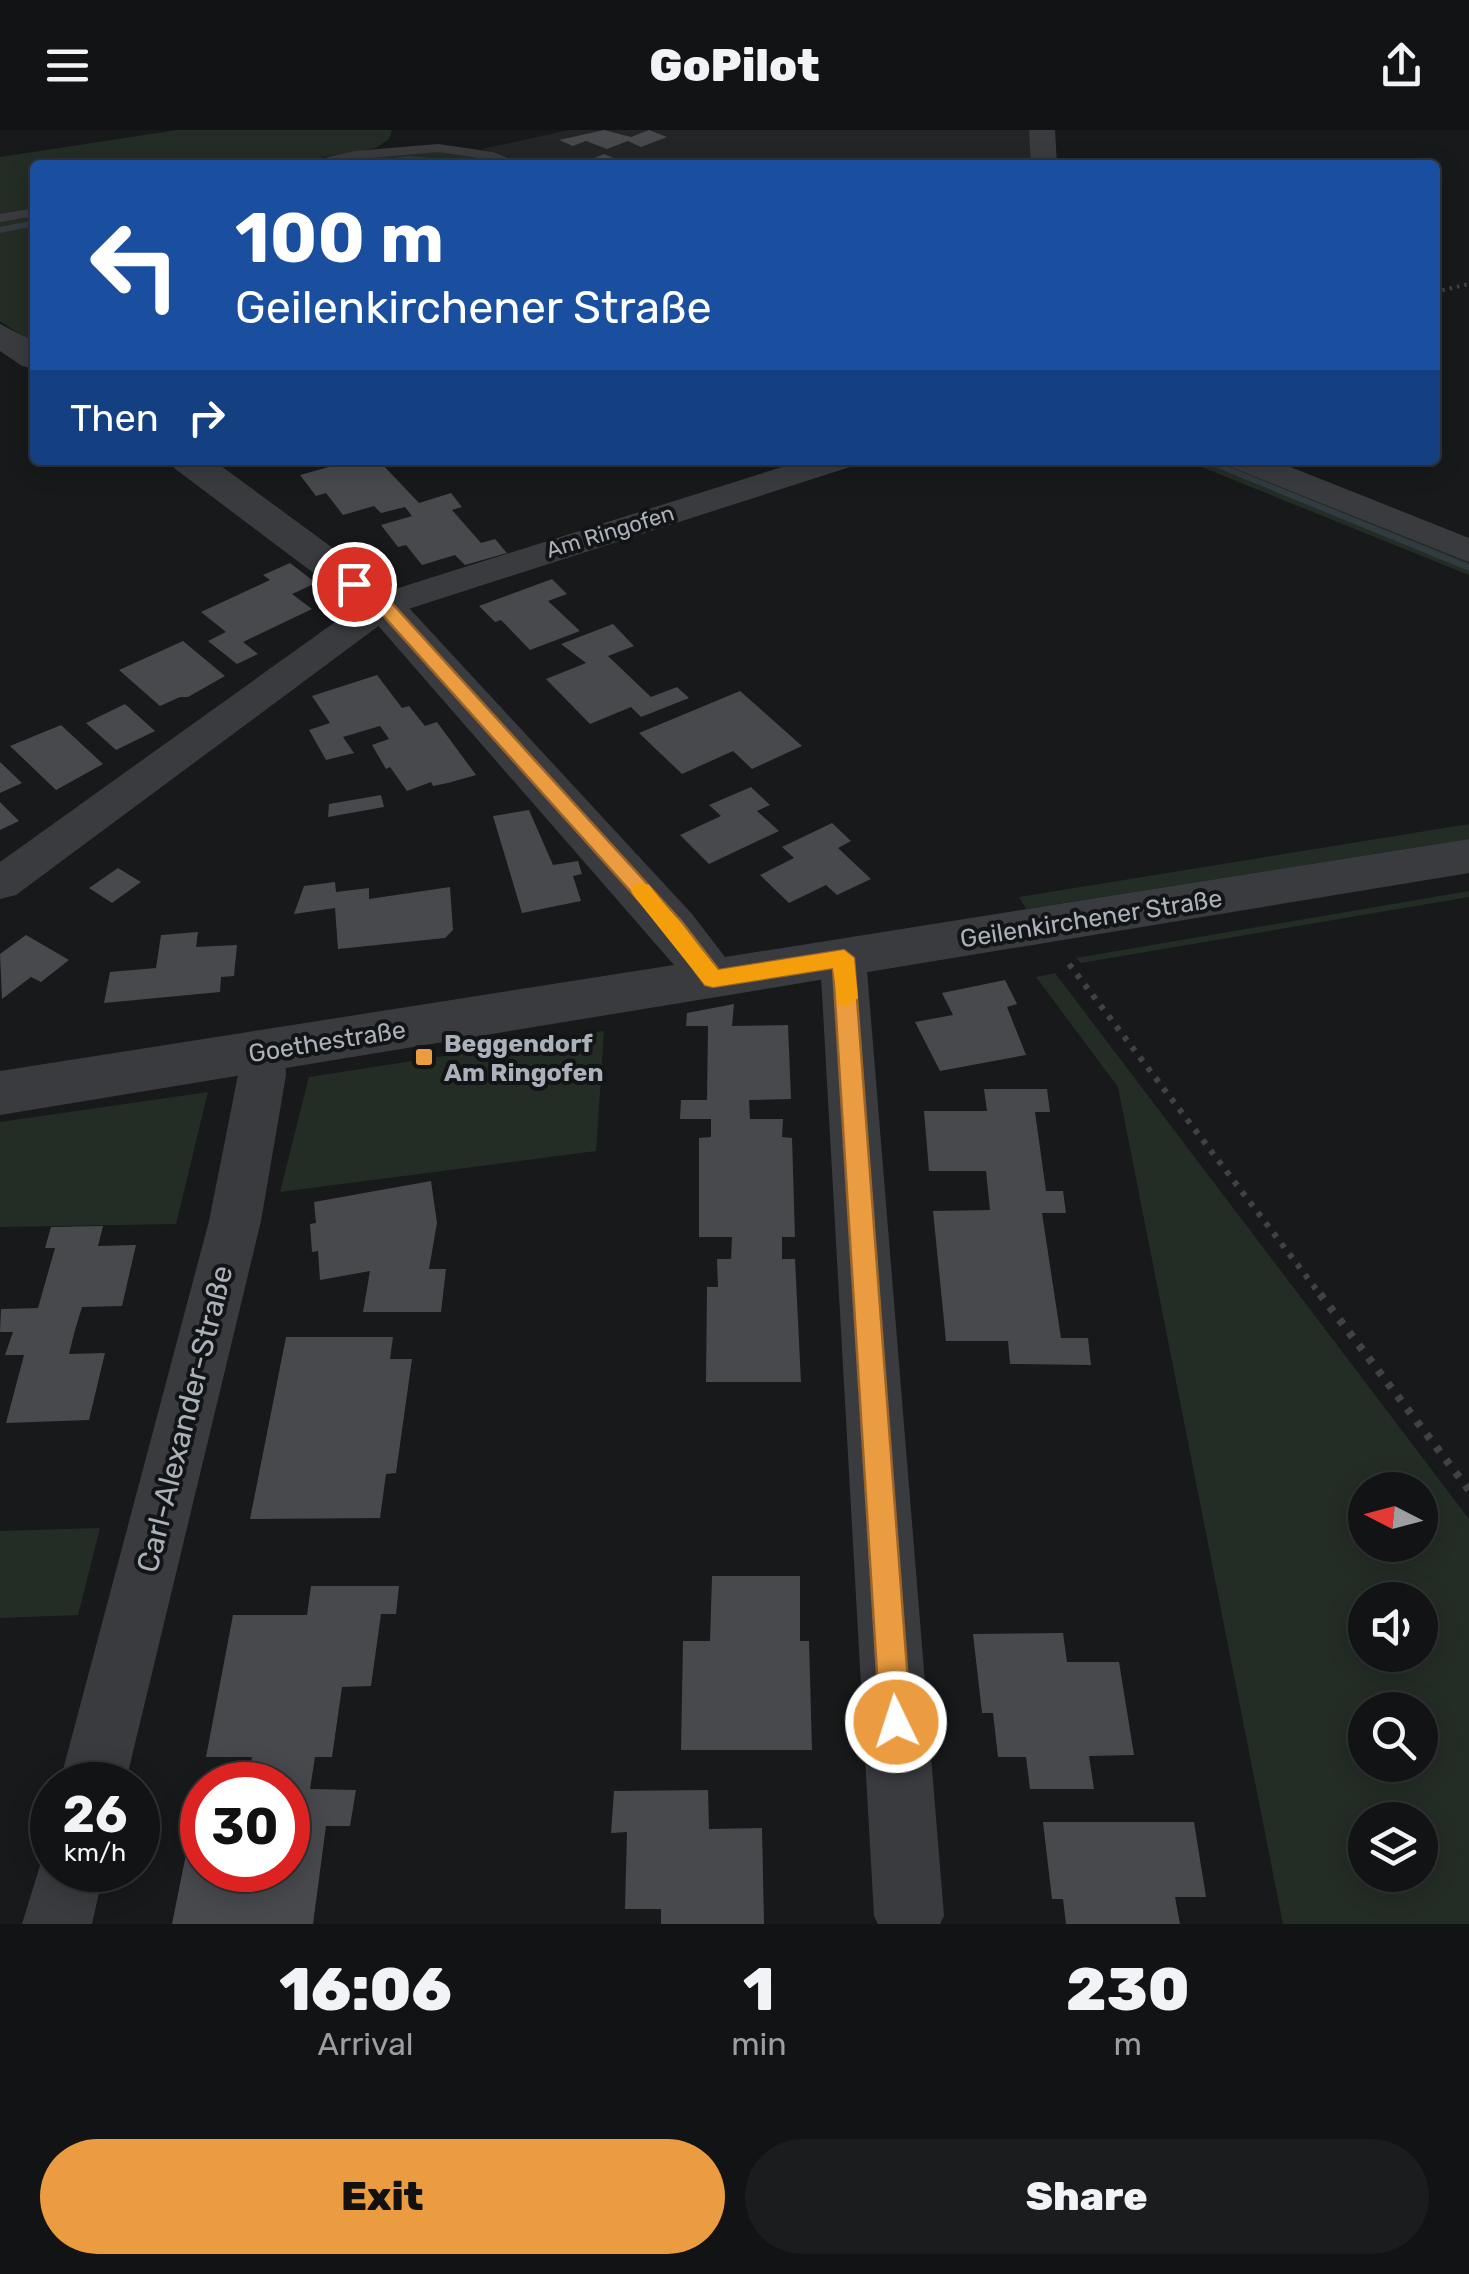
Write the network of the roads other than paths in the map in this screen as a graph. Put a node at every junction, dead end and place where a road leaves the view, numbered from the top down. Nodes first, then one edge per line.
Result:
1 (1042, 130) edge
2 (325, 160) edge
3 (502, 160) edge
4 (1044, 160) edge
5 (30, 213) edge
6 (0, 218) edge
7 (0, 335) edge
8 (30, 355) edge
9 (195, 465) edge
10 (822, 465) edge
11 (1255, 465) edge
12 (1469, 552) edge
13 (383, 605) junction
14 (1469, 856) edge
15 (0, 884) edge
16 (844, 958) junction
17 (713, 979) junction
18 (262, 1050) junction
19 (0, 1093) edge
20 (98, 1762) edge
21 (65, 1892) edge
22 (908, 1916) dead end
23 (57, 1924) edge

1 - 4 street
2 - 3 lane
5 - 6 lane
7 - 8 street
9 - 13 street
10 - 13 street, Am Ringofen
11 - 12 street
13 - 15 street, Am Ringofen
13 - 17 street
14 - 16 street, Geilenkirchener Straße
16 - 17 street, Geilenkirchener Straße
16 - 22 street
17 - 18 street, Goethestraße
18 - 19 street, Goethestraße
18 - 20 street, Carl-Alexander-Straße
21 - 23 street

